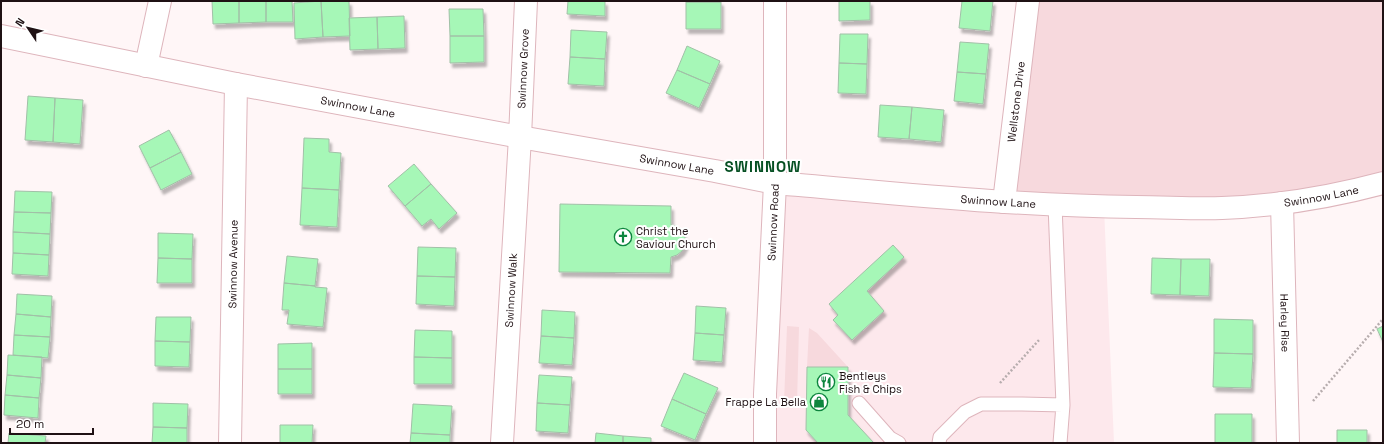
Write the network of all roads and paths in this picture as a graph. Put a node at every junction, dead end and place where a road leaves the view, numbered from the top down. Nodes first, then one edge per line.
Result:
1 (160, 1) edge
2 (526, 1) edge
3 (775, 1) edge
4 (1028, 1) edge
5 (1, 36) edge
6 (146, 66) junction
7 (236, 84) junction
8 (520, 137) junction
9 (775, 183) junction
10 (1383, 184) edge
11 (1004, 202) junction
12 (1282, 203) junction
13 (1055, 205) junction
14 (1059, 318) junction
15 (1383, 319) edge
16 (859, 403) dead end
17 (981, 404) junction
18 (1063, 406) junction
19 (1288, 436) edge
20 (230, 443) edge
21 (502, 443) edge
22 (765, 443) edge
23 (899, 443) edge
24 (939, 443) edge
25 (1060, 443) edge

1 - 6 street
2 - 8 street, Swinnow Grove
3 - 9 street, Swinnow Road
4 - 11 street, Wellstone Drive
5 - 6 street, Swinnow Lane
6 - 7 street, Swinnow Lane
7 - 8 street, Swinnow Lane
7 - 20 street, Swinnow Avenue
8 - 9 street, Swinnow Lane
8 - 21 street, Swinnow Walk
9 - 11 street, Swinnow Lane
9 - 22 street, Swinnow Road
10 - 12 street, Swinnow Lane
11 - 13 street, Swinnow Lane
12 - 13 street, Swinnow Lane
12 - 19 street, Harley Rise
13 - 14 lane
14 - 17 path
14 - 18 lane
15 - 19 path
16 - 23 lane
17 - 18 lane
17 - 24 lane
18 - 25 lane

